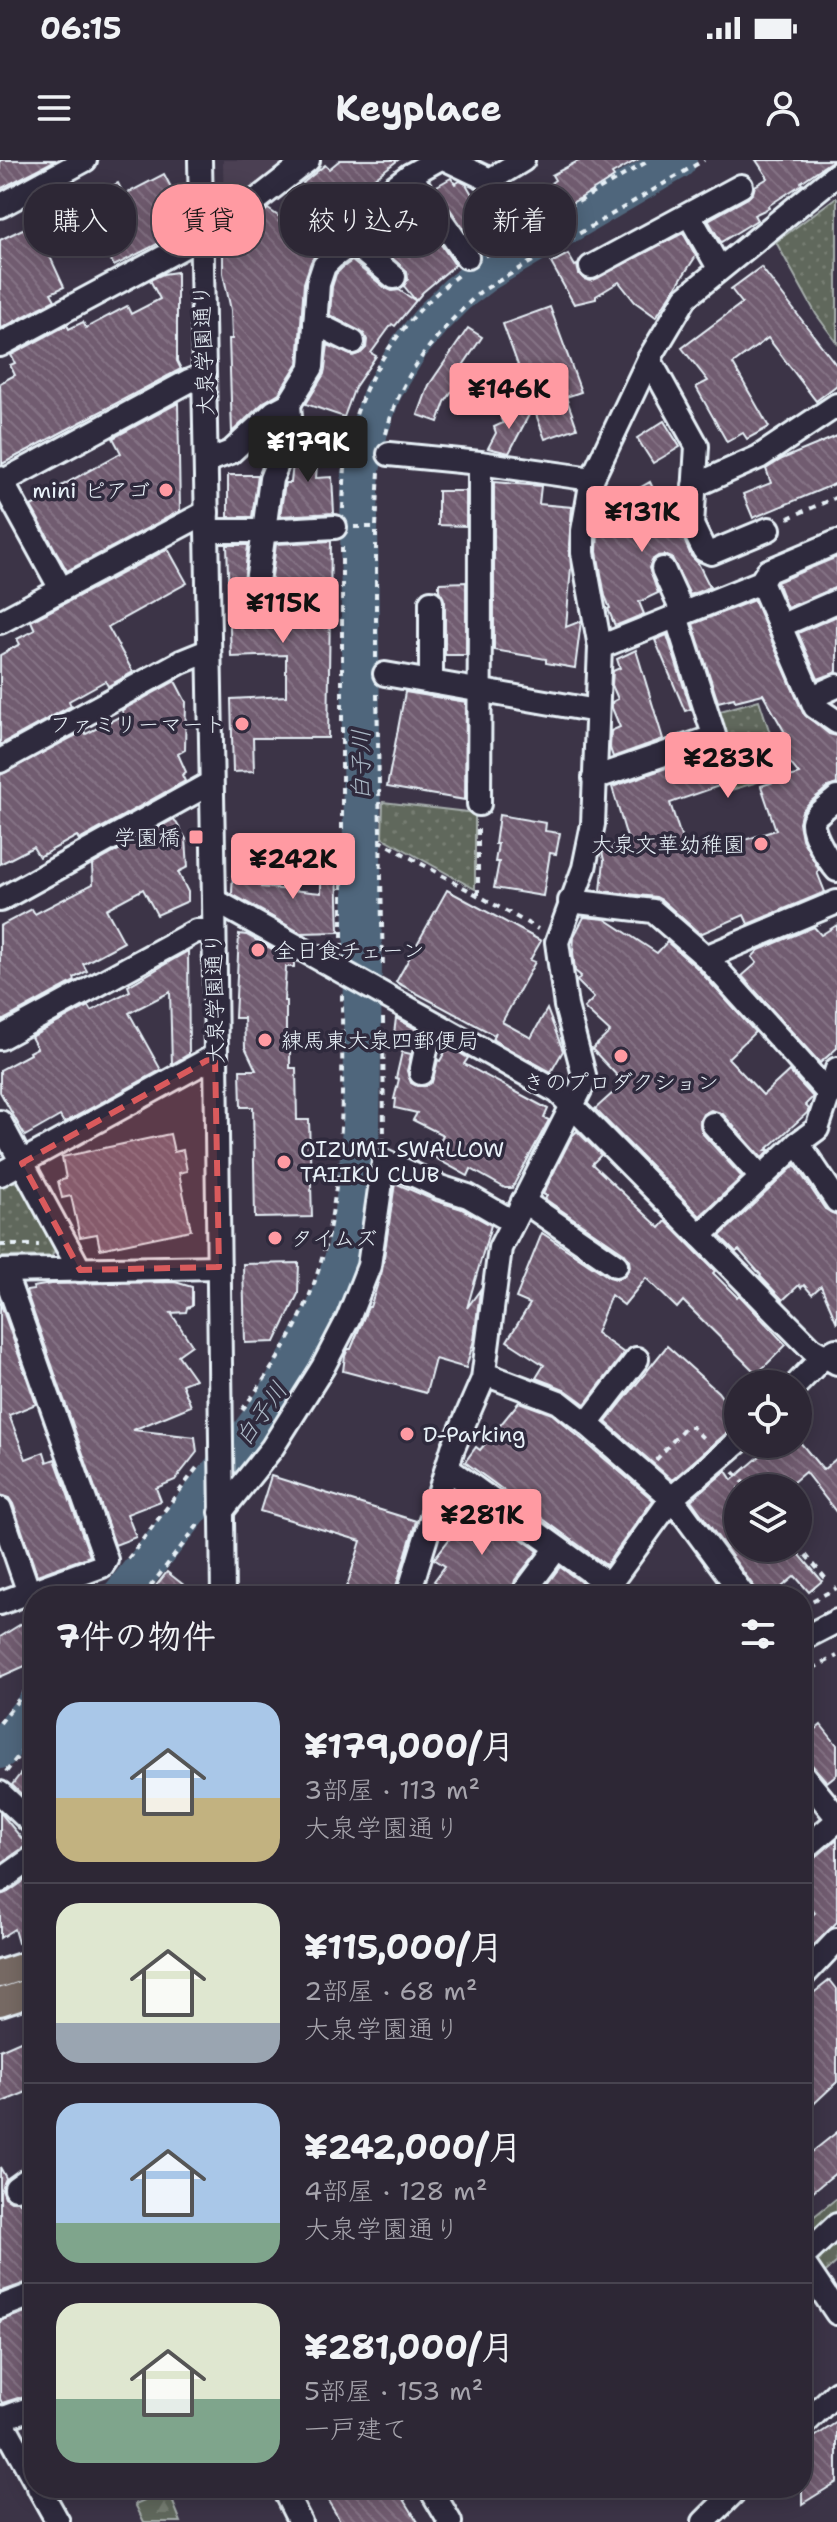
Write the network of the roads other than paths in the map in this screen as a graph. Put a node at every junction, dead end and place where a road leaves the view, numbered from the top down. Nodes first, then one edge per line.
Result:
1 (85, 160) edge
2 (200, 160) edge
3 (308, 160) edge
4 (437, 160) edge
5 (448, 160) edge
6 (523, 160) edge
7 (837, 174) edge
8 (410, 175) junction
9 (200, 184) edge
10 (398, 184) edge
11 (741, 186) dead end
12 (264, 194) edge
13 (0, 206) edge
14 (689, 215) junction
15 (163, 256) edge
16 (201, 256) edge
17 (334, 256) edge
18 (369, 256) edge
19 (471, 262) road end
20 (591, 267) dead end
21 (719, 268) junction
22 (394, 277) dead end
23 (315, 323) junction
24 (353, 342) dead end
25 (0, 345) edge
26 (649, 359) junction
27 (204, 375) junction
28 (289, 404) junction
29 (837, 405) edge
30 (389, 454) dead end
31 (207, 461) junction
32 (480, 463) junction
33 (592, 479) junction
34 (1, 481) edge
35 (694, 486) junction
36 (207, 521) junction
37 (340, 528) road end
38 (769, 529) road end
39 (264, 531) junction
40 (837, 542) edge
41 (663, 569) dead end
42 (257, 582) dead end
43 (761, 582) junction
44 (61, 589) junction
45 (837, 601) edge
46 (431, 602) dead end
47 (679, 614) junction
48 (0, 622) edge
49 (780, 626) junction
50 (600, 647) junction
51 (208, 651) junction
52 (385, 674) dead end
53 (431, 682) junction
54 (837, 686) edge
55 (481, 690) junction
56 (812, 697) junction
57 (597, 711) junction
58 (837, 722) edge
59 (0, 761) edge
60 (594, 778) junction
61 (211, 783) junction
62 (837, 798) edge
63 (479, 804) road end
64 (837, 870) edge
65 (0, 900) edge
66 (214, 900) junction
67 (570, 901) junction
68 (837, 902) edge
69 (213, 931) junction
70 (706, 957) junction
71 (435, 1024) junction
72 (0, 1038) edge
73 (215, 1056) junction
74 (837, 1069) edge
75 (421, 1073) dead end
76 (830, 1095) junction
77 (572, 1104) junction
78 (0, 1122) edge
79 (713, 1124) dead end
80 (827, 1128) edge
81 (798, 1143) junction
82 (22, 1163) junction
83 (0, 1174) edge
84 (761, 1177) junction
85 (523, 1201) junction
86 (837, 1201) edge
87 (513, 1222) junction
88 (700, 1236) junction
89 (616, 1265) dead end
90 (219, 1267) junction
91 (80, 1270) junction
92 (2, 1271) edge
93 (832, 1356) edge
94 (637, 1359) dead end
95 (812, 1372) edge
96 (485, 1374) junction
97 (587, 1424) junction
98 (724, 1454) edge
99 (447, 1468) junction
100 (672, 1498) junction
101 (0, 1509) edge
102 (215, 1510) junction
103 (557, 1548) junction
104 (27, 1586) edge
105 (48, 1586) edge
106 (228, 1586) edge
107 (411, 1586) edge
108 (528, 1586) edge
109 (600, 1586) edge
110 (608, 1586) edge
111 (737, 1586) edge
112 (24, 1595) edge
113 (0, 1603) edge
114 (837, 1621) edge
115 (812, 1634) edge
116 (812, 1787) edge
117 (0, 1793) edge
118 (24, 1816) edge
119 (837, 1819) edge
120 (812, 1842) edge
121 (24, 1864) edge
122 (0, 1881) edge
123 (834, 1950) edge
124 (24, 1966) edge
125 (812, 1969) edge
126 (0, 1974) edge
127 (24, 1994) edge
128 (0, 2002) edge
129 (837, 2225) edge
130 (812, 2249) edge
131 (812, 2274) edge
132 (24, 2298) edge
133 (0, 2307) edge
134 (837, 2313) edge
135 (837, 2392) edge
136 (24, 2410) edge
137 (812, 2416) edge
138 (1, 2418) edge
139 (24, 2461) edge
140 (45, 2498) edge
141 (288, 2498) edge
142 (436, 2498) edge
143 (730, 2498) edge
144 (712, 2519) edge
145 (58, 2522) edge
146 (300, 2522) edge
147 (450, 2522) edge

1 - 13 street
2 - 9 street, 大泉学園通り
3 - 12 street
4 - 8 street
5 - 6 street
7 - 21 street
8 - 10 street
8 - 19 street
11 - 14 street
14 - 20 street
14 - 21 street
15 - 25 street
16 - 27 street, 大泉学園通り
17 - 23 street
18 - 22 street
21 - 26 street
23 - 24 street
23 - 28 street
26 - 33 street
26 - 35 street
27 - 31 street, 大泉学園通り
27 - 34 street
28 - 31 street
28 - 39 street
29 - 35 street
30 - 32 street
31 - 36 street, 大泉学園通り
32 - 33 street
32 - 55 street
33 - 50 street
34 - 44 street
35 - 38 street
36 - 39 street
36 - 44 street
36 - 51 street, 大泉学園通り
37 - 39 street
39 - 42 street
40 - 43 street
41 - 47 street
43 - 47 street
43 - 49 street
44 - 48 street
45 - 49 street
46 - 53 street
47 - 50 street
47 - 60 street
49 - 56 street
50 - 57 street
51 - 59 street
51 - 61 street, 大泉学園通り
52 - 53 street
53 - 55 street
54 - 56 street
55 - 57 street
55 - 63 street
56 - 58 street
57 - 60 street
60 - 67 street
61 - 65 street
61 - 66 street, 大泉学園通り
62 - 64 street
66 - 69 street, 大泉学園通り
66 - 71 street
67 - 70 street
67 - 77 street
68 - 70 street
69 - 72 street
69 - 73 street, 大泉学園通り
70 - 76 street
71 - 75 street
71 - 77 street
73 - 82 street
73 - 90 street, 大泉学園通り
74 - 76 street
76 - 80 street
77 - 85 street
77 - 88 street
78 - 82 street
79 - 84 street
80 - 81 street
81 - 84 street
81 - 86 street
82 - 83 street
82 - 91 street
84 - 88 street
85 - 87 street
85 - 89 street
87 - 96 street
87 - 102 street
88 - 93 street
90 - 91 street
90 - 102 street, 大泉学園通り
91 - 92 street
92 - 105 street
93 - 95 street
94 - 97 street
96 - 97 street
96 - 99 street
97 - 100 street
98 - 100 street
99 - 103 street
99 - 107 street
100 - 110 street
100 - 111 street
101 - 104 street
102 - 106 street, 大泉学園通り
103 - 108 street
103 - 109 street
112 - 113 street
114 - 115 street
116 - 119 street
117 - 118 street
119 - 120 street
121 - 122 street
123 - 125 street
124 - 126 main road
127 - 128 main road
129 - 130 street
131 - 134 street
132 - 133 street
135 - 137 street
136 - 138 street
138 - 139 street
140 - 145 street
141 - 146 street
142 - 147 street
143 - 144 street

